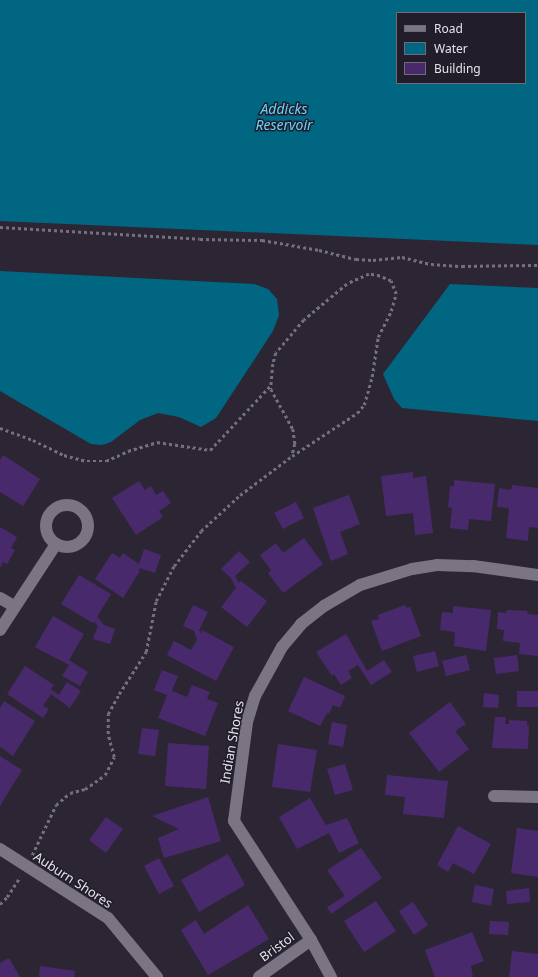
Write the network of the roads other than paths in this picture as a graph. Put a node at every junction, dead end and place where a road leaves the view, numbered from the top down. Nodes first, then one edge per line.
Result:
1 (56, 544) dead end
2 (538, 574) edge
3 (0, 598) edge
4 (14, 606) junction
5 (0, 630) edge
6 (494, 796) dead end
7 (538, 797) edge
8 (0, 849) edge
9 (311, 940) junction
10 (157, 977) edge
11 (260, 977) edge
12 (331, 977) edge

1 - 4 street
2 - 9 street, Indian Shores
3 - 4 street
4 - 5 street
6 - 7 street
8 - 10 street, Auburn Shores
9 - 11 street, Bristol
9 - 12 street, Indian Shores

